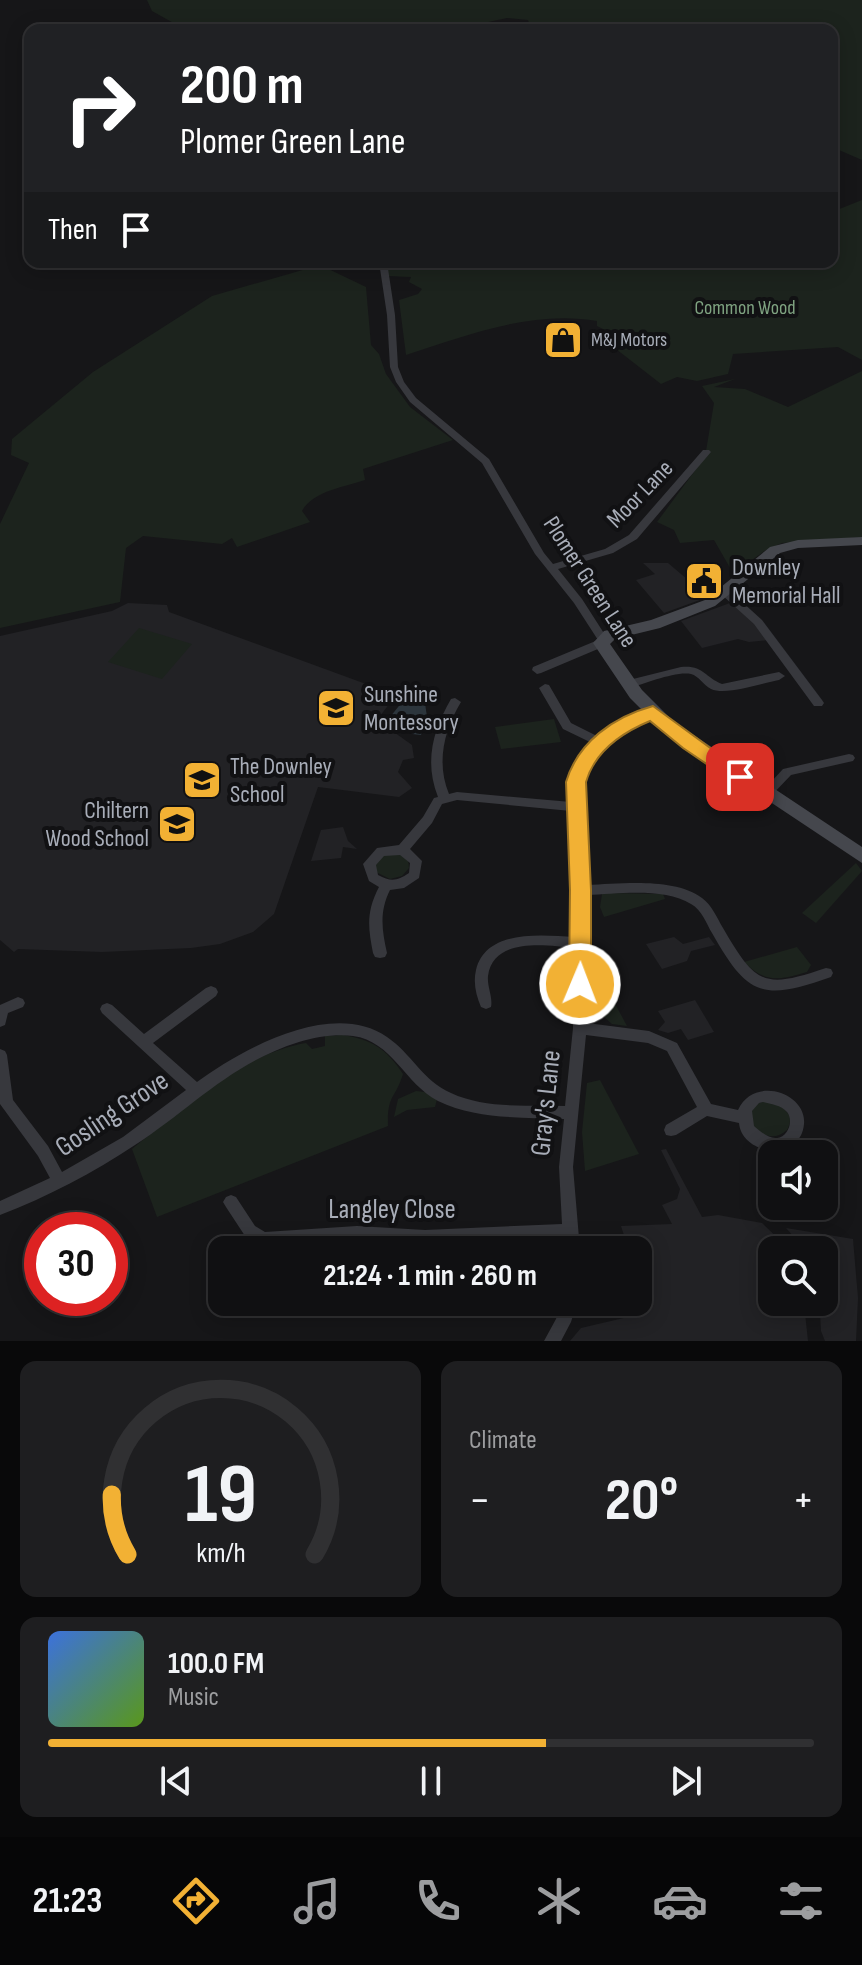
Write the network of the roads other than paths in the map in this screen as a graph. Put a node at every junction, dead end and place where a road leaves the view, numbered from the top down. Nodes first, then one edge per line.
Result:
1 (384, 268) edge
2 (706, 452) dead end
3 (862, 541) edge
4 (550, 568) junction
5 (726, 593) junction
6 (602, 640) junction
7 (537, 670) dead end
8 (779, 676) dead end
9 (629, 684) junction
10 (545, 688) dead end
11 (455, 702) dead end
12 (818, 703) dead end
13 (653, 712) junction
14 (599, 742) junction
15 (830, 749) dead end
16 (766, 794) junction
17 (445, 798) junction
18 (577, 807) junction
19 (402, 850) junction
20 (862, 856) edge
21 (386, 885) junction
22 (581, 890) junction
23 (581, 943) junction
24 (380, 953) dead end
25 (826, 973) dead end
26 (211, 992) dead end
27 (18, 1003) dead end
28 (486, 1003) dead end
29 (107, 1009) dead end
30 (1, 1014) edge
31 (580, 1028) junction
32 (144, 1042) junction
33 (0, 1055) edge
34 (194, 1089) junction
35 (3, 1103) edge
36 (706, 1109) junction
37 (570, 1113) junction
38 (743, 1117) dead end
39 (671, 1130) dead end
40 (59, 1181) junction
41 (231, 1202) dead end
42 (4, 1206) edge
43 (570, 1231) junction
44 (571, 1236) edge
45 (565, 1316) edge
46 (552, 1341) edge

1 - 4 street, Plomer Green Lane
2 - 4 street, Moor Lane
3 - 5 street
4 - 6 street, Plomer Green Lane
5 - 6 street
5 - 12 street
6 - 7 street
6 - 9 street, Plomer Green Lane
8 - 9 street
9 - 13 street, Plomer Green Lane
10 - 14 street
11 - 17 street
13 - 14 street, Gray's Lane
13 - 16 street, Plomer Green Lane
14 - 18 street, Gray's Lane
15 - 16 street
16 - 20 street, Plomer Green Lane
17 - 18 street
17 - 19 street
18 - 22 street, Gray's Lane
19 - 21 street
19 - 21 street
21 - 24 street
22 - 23 street, Gray's Lane
22 - 25 street
23 - 28 street
23 - 31 street, Gray's Lane
26 - 32 street, Gosling Grove
27 - 30 street
29 - 32 street, Gosling Grove
31 - 36 street
31 - 37 street, Gray's Lane
32 - 34 street, Gosling Grove
33 - 35 street, Gosling Grove
34 - 37 street, Gosling Grove
34 - 40 street, Gosling Grove
35 - 40 street, Gosling Grove
36 - 38 street
36 - 39 street
37 - 43 street, Gray's Lane
40 - 42 street, Gosling Grove
41 - 43 street, Langley Close
43 - 44 street, Gray's Lane
45 - 46 street

